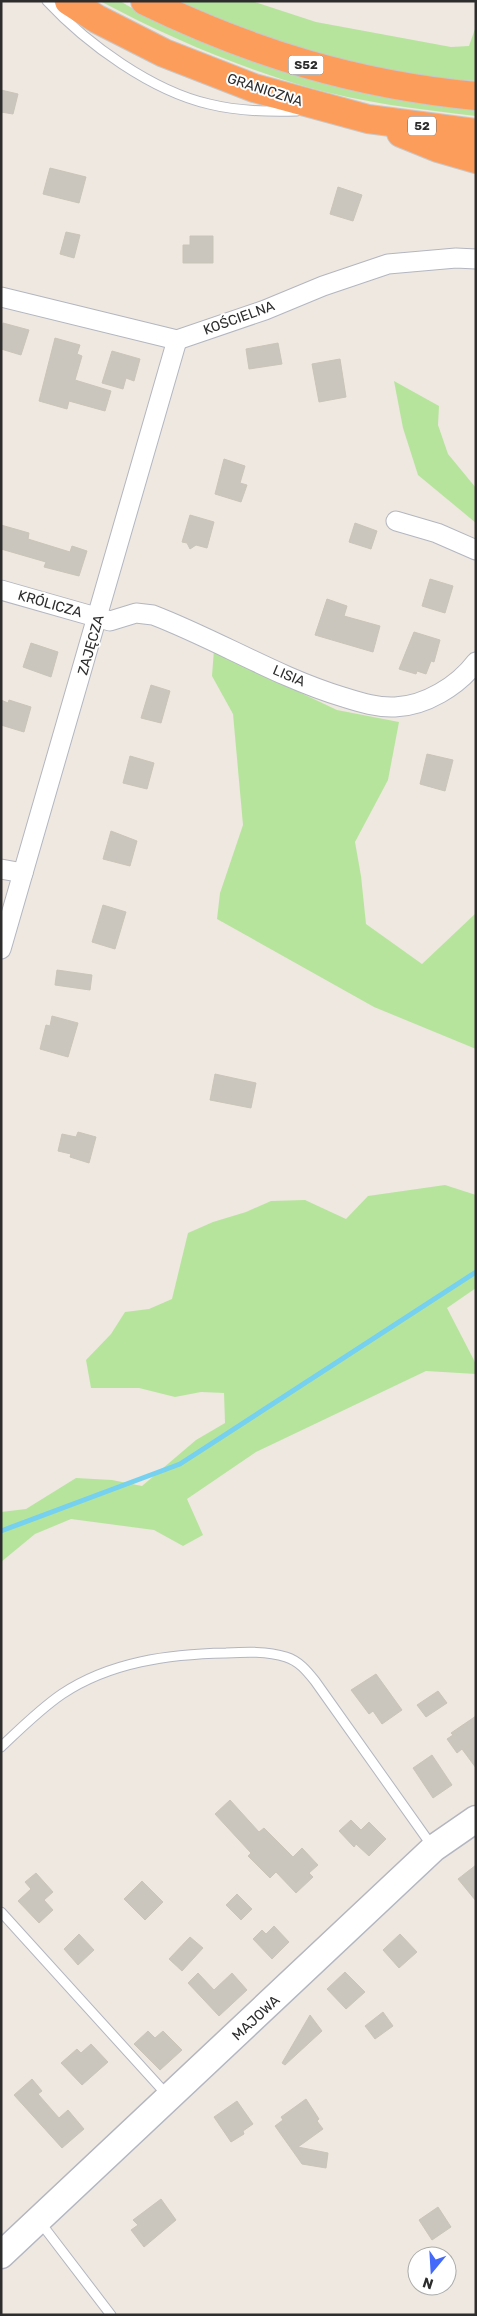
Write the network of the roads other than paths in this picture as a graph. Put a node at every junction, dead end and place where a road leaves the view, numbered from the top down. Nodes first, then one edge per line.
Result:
1 (47, 1) edge
2 (69, 1) edge
3 (145, 1) edge
4 (476, 96) edge
5 (328, 110) junction
6 (368, 119) junction
7 (476, 133) edge
8 (476, 159) edge
9 (476, 259) edge
10 (1, 297) edge
11 (178, 340) junction
12 (396, 522) dead end
13 (476, 550) edge
14 (1, 590) edge
15 (98, 618) junction
16 (476, 662) edge
17 (1, 869) edge
18 (23, 873) junction
19 (1, 949) edge
20 (1, 1747) edge
21 (476, 1819) edge
22 (434, 1848) junction
23 (1, 1912) edge
24 (170, 2098) junction
25 (38, 2219) junction
26 (1, 2255) edge
27 (111, 2315) edge

1 - 5 lane
2 - 5 highway, GRANICZNA
3 - 4 highway, S52
5 - 6 highway, GRANICZNA
6 - 7 highway, GRANICZNA / 52
6 - 8 highway
9 - 11 street, KOŚCIELNA
10 - 11 street
11 - 15 street, ZAJĘCZA
12 - 13 street
14 - 15 street, KRÓLICZA
15 - 16 street, LISIA
15 - 18 street, ZAJĘCZA
17 - 18 street
18 - 19 street, ZAJĘCZA
20 - 22 lane
21 - 22 street, MAJOWA
22 - 24 street, MAJOWA
23 - 24 lane
24 - 25 street, MAJOWA
25 - 26 street, MAJOWA
25 - 27 lane

